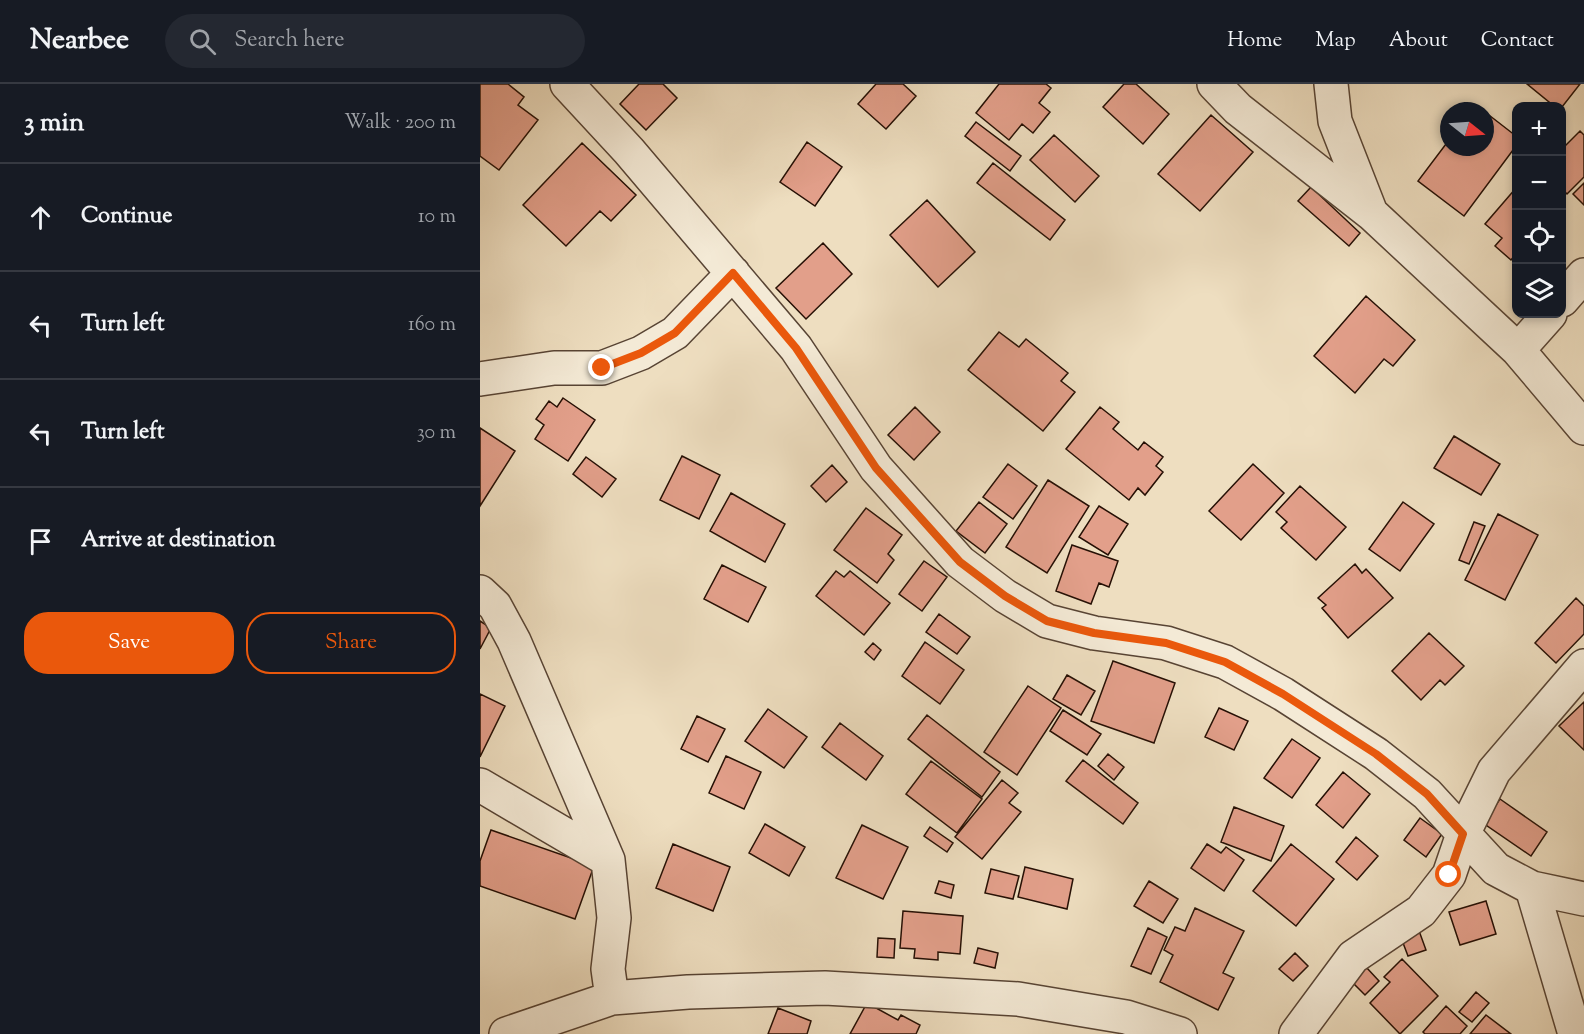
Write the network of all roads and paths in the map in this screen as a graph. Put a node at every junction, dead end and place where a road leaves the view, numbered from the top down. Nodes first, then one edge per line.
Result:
1 (567, 84) edge
2 (1214, 84) edge
3 (1331, 84) edge
4 (1372, 214) junction
5 (733, 273) junction
6 (1584, 275) edge
7 (1566, 295) edge
8 (1546, 318) edge
9 (1518, 350) junction
10 (480, 379) edge
11 (1584, 428) edge
12 (480, 592) edge
13 (1584, 666) edge
14 (480, 785) edge
15 (1463, 834) junction
16 (608, 860) junction
17 (1532, 888) junction
18 (1584, 899) edge
19 (612, 998) junction
20 (506, 1034) edge
21 (1180, 1034) edge
22 (1296, 1034) edge
23 (1575, 1034) edge

1 - 5 street
2 - 4 street
3 - 4 street
4 - 9 street
5 - 10 street
5 - 15 street
6 - 7 street
8 - 9 street
9 - 11 street
12 - 16 street
13 - 15 street
14 - 16 street
15 - 17 street
15 - 22 street
16 - 19 street
17 - 18 street
17 - 23 street
19 - 20 street
19 - 21 street

